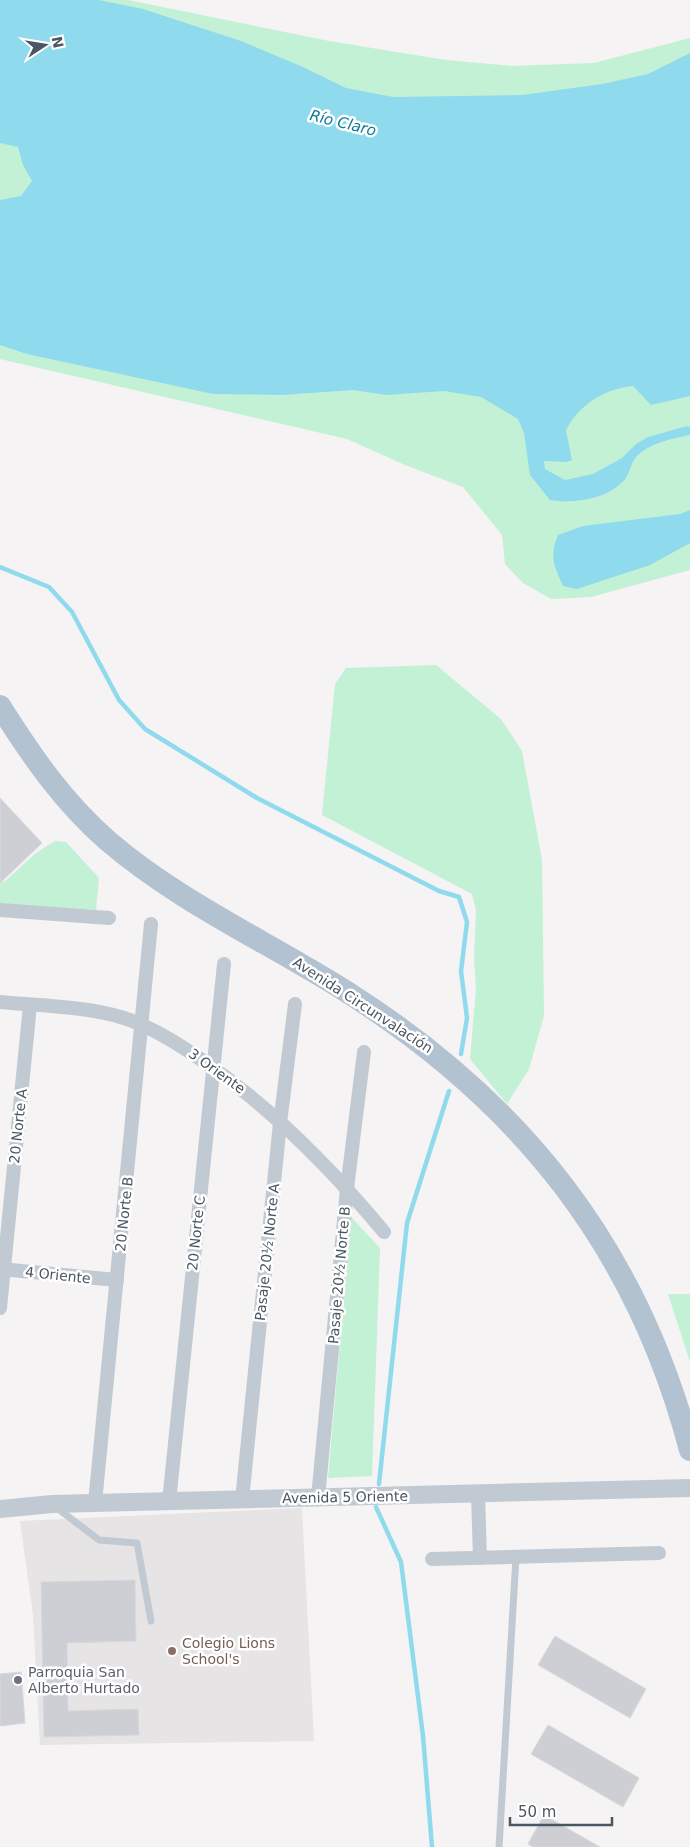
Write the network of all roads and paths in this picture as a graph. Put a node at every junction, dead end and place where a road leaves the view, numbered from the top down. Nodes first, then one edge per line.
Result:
1 (0, 706) edge
2 (0, 910) edge
3 (109, 918) dead end
4 (151, 924) dead end
5 (224, 964) dead end
6 (0, 1002) edge
7 (295, 1004) dead end
8 (30, 1005) junction
9 (142, 1025) junction
10 (364, 1052) dead end
11 (212, 1067) junction
12 (280, 1122) junction
13 (347, 1189) junction
14 (384, 1232) dead end
15 (2, 1269) edge
16 (117, 1280) junction
17 (0, 1308) edge
18 (690, 1450) edge
19 (690, 1488) edge
20 (478, 1494) junction
21 (318, 1498) junction
22 (242, 1500) junction
23 (169, 1502) junction
24 (95, 1503) junction
25 (52, 1504) junction
26 (0, 1509) edge
27 (659, 1553) dead end
28 (516, 1557) junction
29 (480, 1558) junction
30 (432, 1559) dead end
31 (151, 1621) dead end
32 (500, 1847) edge

1 - 18 main road, Avenida Circunvalación
2 - 3 street
4 - 9 street, 20 Norte B
5 - 11 street, 20 Norte C
6 - 8 street, 3 Oriente
7 - 12 street, Pasaje 20½ Norte A
8 - 9 street, 3 Oriente
8 - 15 street, 20 Norte A
9 - 11 street, 3 Oriente
9 - 16 street, 20 Norte B
10 - 13 street, Pasaje 20½ Norte B
11 - 12 street, 3 Oriente
11 - 23 street, 20 Norte C
12 - 13 street, 3 Oriente
12 - 22 street, Pasaje 20½ Norte A
13 - 14 street, 3 Oriente
13 - 21 street, Pasaje 20½ Norte B
15 - 16 street, 4 Oriente
15 - 17 street, 20 Norte A
16 - 24 street, 20 Norte B
19 - 20 street, Avenida 5 Oriente
20 - 21 street, Avenida 5 Oriente
20 - 29 street
21 - 22 street, Avenida 5 Oriente
22 - 23 street, Avenida 5 Oriente
23 - 24 street, Avenida 5 Oriente
24 - 25 street, Avenida 5 Oriente
25 - 26 street, Avenida 5 Oriente
25 - 31 lane
27 - 28 street
28 - 29 street
28 - 32 lane
29 - 30 street

